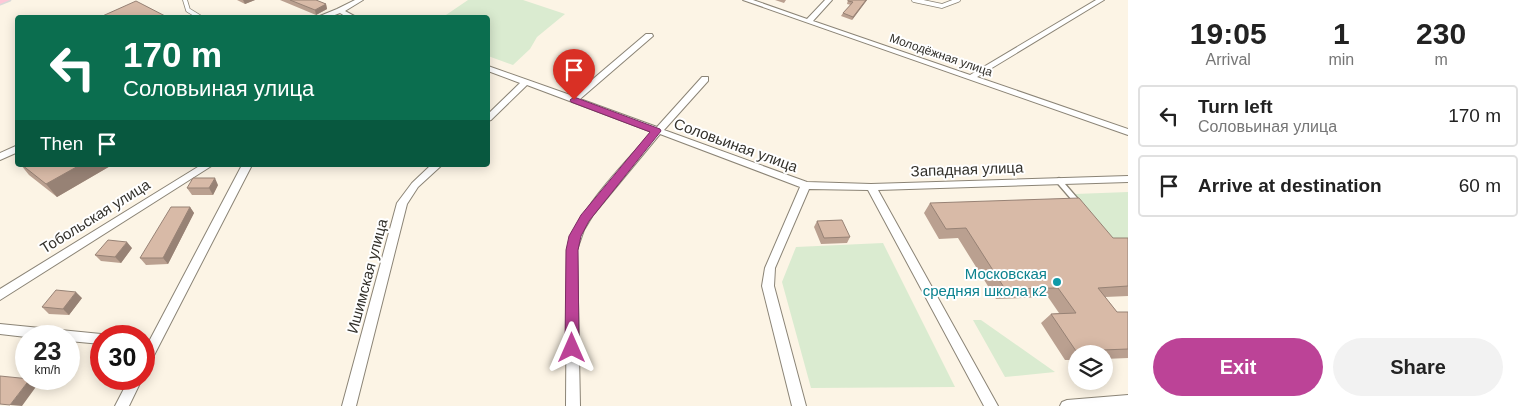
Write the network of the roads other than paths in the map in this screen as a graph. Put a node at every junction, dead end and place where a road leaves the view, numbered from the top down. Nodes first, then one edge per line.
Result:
1 (4, 0) edge
2 (185, 0) edge
3 (360, 0) edge
4 (746, 0) edge
5 (829, 0) edge
6 (914, 0) edge
7 (958, 0) edge
8 (1101, 0) edge
9 (0, 1) edge
10 (340, 11) junction
11 (196, 15) edge
12 (327, 15) edge
13 (349, 15) edge
14 (809, 21) junction
15 (650, 36) dead end
16 (490, 69) edge
17 (972, 77) junction
18 (705, 79) dead end
19 (526, 82) junction
20 (574, 100) junction
21 (490, 116) edge
22 (656, 131) junction
23 (1128, 132) edge
24 (15, 149) edge
25 (0, 156) edge
26 (205, 167) edge
27 (244, 167) edge
28 (435, 167) edge
29 (1128, 179) edge
30 (1060, 181) junction
31 (806, 185) junction
32 (871, 187) junction
33 (1080, 206) edge
34 (0, 295) edge
35 (0, 329) edge
36 (155, 333) edge
37 (90, 338) edge
38 (130, 390) edge
39 (1128, 401) edge
40 (122, 406) edge
41 (349, 406) edge
42 (573, 406) edge
43 (799, 406) edge
44 (990, 406) edge
45 (1067, 406) edge

1 - 9 highway
2 - 11 lane
3 - 10 street
4 - 14 street, Молодёжная улица
5 - 14 street
6 - 7 lane
8 - 17 street
10 - 12 street
10 - 13 street
14 - 17 street, Молодёжная улица
15 - 20 street
16 - 19 street, Соловьиная улица
17 - 23 street, Молодёжная улица
18 - 22 street
19 - 20 street, Соловьиная улица
19 - 21 street
20 - 22 street, Соловьиная улица
22 - 31 street, Соловьиная улица
22 - 42 street
24 - 25 street
26 - 34 street, Тобольская улица
27 - 36 street
28 - 41 street, Ишимская улица
29 - 30 street, Западная улица
30 - 32 street, Западная улица
30 - 33 lane
31 - 32 street, Западная улица
31 - 43 street
32 - 44 street
35 - 37 street
38 - 40 street
39 - 45 street

